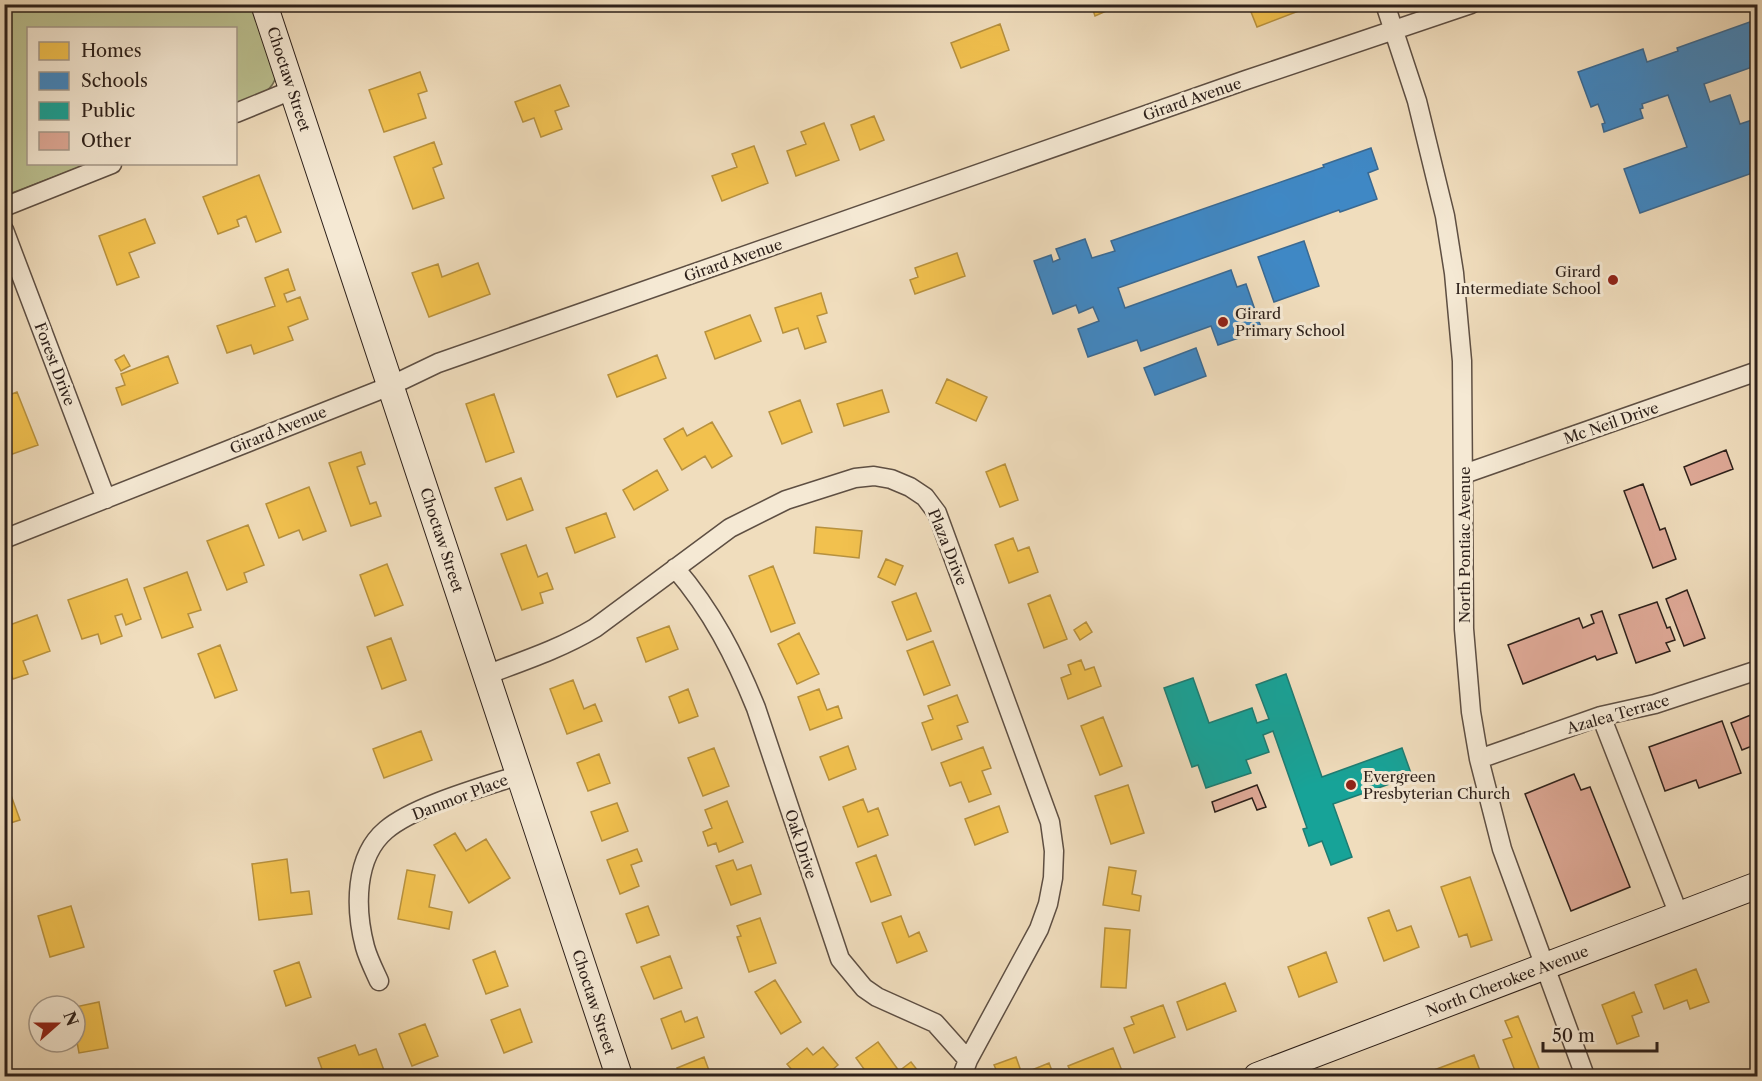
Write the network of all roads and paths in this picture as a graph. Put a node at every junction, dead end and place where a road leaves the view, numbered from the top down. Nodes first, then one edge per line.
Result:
1 (264, 4) edge
2 (1385, 4) edge
3 (1471, 4) edge
4 (1394, 31) junction
5 (292, 90) junction
6 (237, 113) edge
7 (109, 165) edge
8 (4, 207) edge
9 (4, 230) edge
10 (1758, 371) edge
11 (390, 386) junction
12 (1464, 474) junction
13 (106, 499) junction
14 (4, 539) edge
15 (675, 568) junction
16 (1758, 670) edge
17 (486, 675) junction
18 (1601, 716) junction
19 (1479, 759) junction
20 (519, 775) junction
21 (1758, 885) edge
22 (1679, 915) junction
23 (1545, 967) junction
24 (379, 981) dead end
25 (965, 1069) edge
26 (1263, 1075) edge
27 (619, 1077) edge
28 (1585, 1077) edge

1 - 5 street, Choctaw Street
2 - 4 street, North Pontiac Avenue
3 - 4 street, Girard Avenue
4 - 11 street, Girard Avenue
4 - 12 street, North Pontiac Avenue
5 - 6 street
5 - 11 street, Choctaw Street
7 - 8 street
9 - 13 street, Forest Drive
10 - 12 street, Mc Neil Drive
11 - 13 street, Girard Avenue
11 - 17 street, Choctaw Street
12 - 19 street, North Pontiac Avenue
13 - 14 street, Girard Avenue
15 - 17 street, Plaza Drive
15 - 25 street, Oak Drive
15 - 25 street, Plaza Drive
16 - 18 street, Azalea Terrace
17 - 20 street, Choctaw Street
18 - 19 street, Azalea Terrace
18 - 22 street
19 - 23 street, North Pontiac Avenue
20 - 24 street, Danmor Place
20 - 27 street, Choctaw Street
21 - 22 street, North Cherokee Avenue
22 - 23 street, North Cherokee Avenue
23 - 26 street, North Cherokee Avenue
23 - 28 street, North Pontiac Avenue

